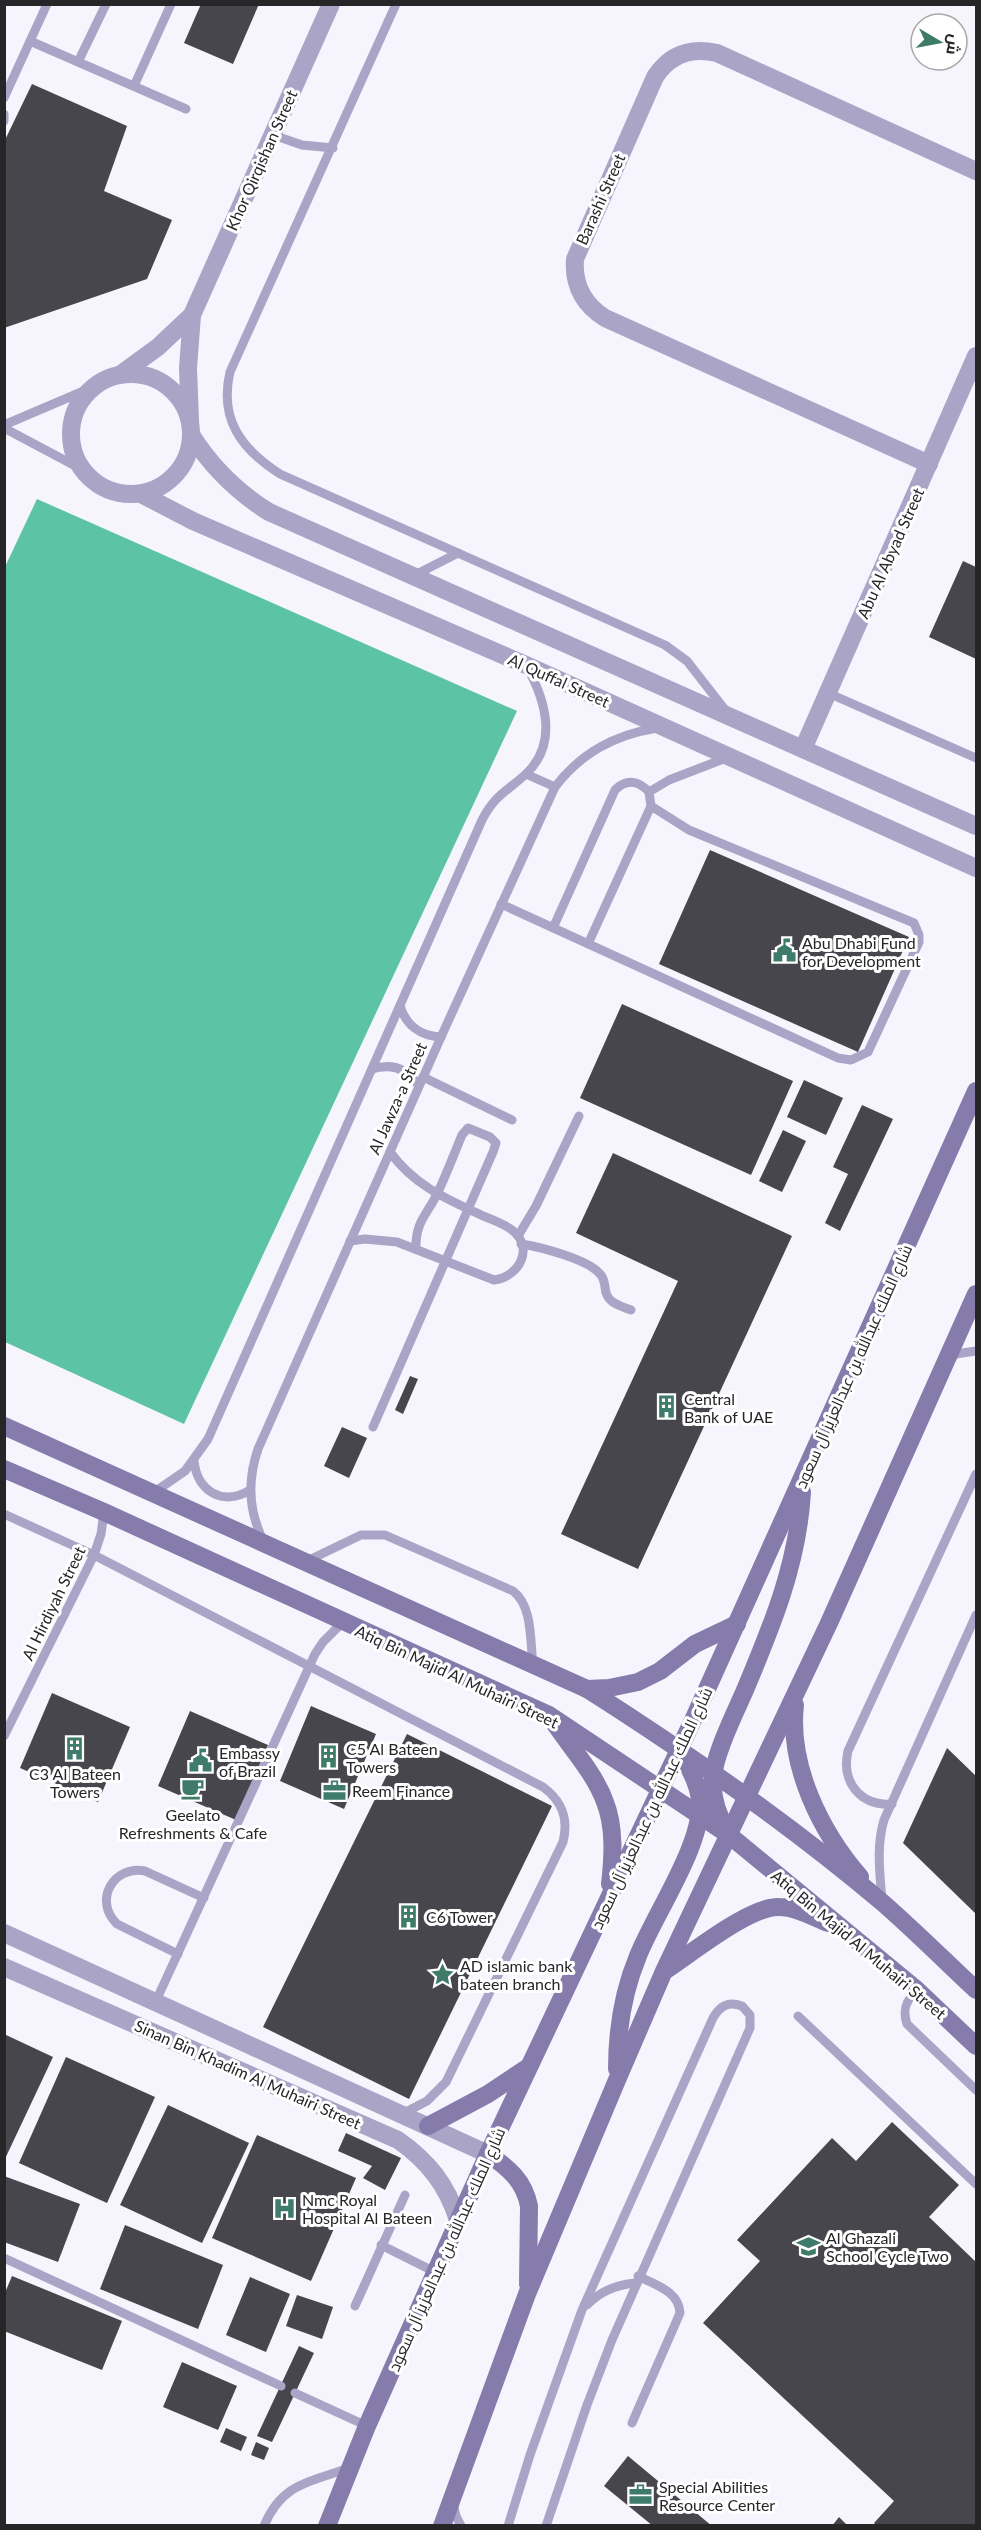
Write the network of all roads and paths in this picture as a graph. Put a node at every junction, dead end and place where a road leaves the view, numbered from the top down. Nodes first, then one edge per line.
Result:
1 (47, 4) edge
2 (106, 4) edge
3 (171, 4) edge
4 (331, 4) edge
5 (396, 4) edge
6 (30, 41) junction
7 (78, 62) junction
8 (134, 86) junction
9 (4, 98) edge
10 (186, 109) dead end
11 (4, 114) edge
12 (4, 121) edge
13 (273, 135) junction
14 (333, 148) junction
15 (976, 171) edge
16 (192, 315) junction
17 (976, 356) edge
18 (121, 375) junction
19 (93, 387) junction
20 (4, 427) edge
21 (191, 429) junction
22 (929, 464) junction
23 (83, 470) junction
24 (141, 494) junction
25 (458, 553) junction
26 (413, 576) junction
27 (526, 665) junction
28 (828, 693) junction
29 (731, 717) junction
30 (663, 727) junction
31 (803, 749) junction
32 (729, 757) junction
33 (976, 758) edge
34 (526, 774) junction
35 (555, 787) junction
36 (650, 792) junction
37 (651, 806) junction
38 (976, 826) edge
39 (976, 850) edge
40 (960, 860) junction
41 (976, 868) edge
42 (501, 904) junction
43 (553, 928) junction
44 (588, 944) junction
45 (400, 1006) junction
46 (441, 1037) junction
47 (372, 1069) junction
48 (423, 1077) junction
49 (419, 1086) junction
50 (976, 1091) edge
51 (579, 1116) dead end
52 (512, 1120) dead end
53 (390, 1152) junction
54 (437, 1194) junction
55 (468, 1209) junction
56 (520, 1240) junction
57 (350, 1241) junction
58 (416, 1249) junction
59 (444, 1260) junction
60 (976, 1294) edge
61 (631, 1310) dead end
62 (976, 1351) edge
63 (949, 1355) junction
64 (4, 1426) edge
65 (373, 1427) dead end
66 (194, 1461) junction
67 (4, 1470) edge
68 (976, 1474) edge
69 (802, 1479) junction
70 (250, 1490) junction
71 (153, 1493) junction
72 (104, 1512) junction
73 (4, 1514) edge
74 (265, 1544) junction
75 (94, 1555) junction
76 (305, 1562) junction
77 (976, 1616) edge
78 (343, 1622) junction
79 (737, 1624) junction
80 (533, 1665) junction
81 (309, 1667) junction
82 (799, 1686) junction
83 (587, 1689) junction
84 (549, 1715) junction
85 (4, 1736) edge
86 (678, 1750) junction
87 (713, 1774) junction
88 (660, 1788) junction
89 (746, 1798) junction
90 (892, 1804) junction
91 (700, 1816) junction
92 (729, 1835) junction
93 (609, 1897) junction
94 (204, 1898) junction
95 (882, 1903) junction
96 (848, 1932) junction
97 (4, 1933) edge
98 (178, 1954) junction
99 (4, 1967) edge
100 (664, 1971) junction
101 (917, 1990) junction
102 (976, 1990) edge
103 (156, 2001) junction
104 (798, 2016) dead end
105 (976, 2046) edge
106 (529, 2067) junction
107 (617, 2080) junction
108 (976, 2090) edge
109 (402, 2114) junction
110 (428, 2126) junction
111 (488, 2154) junction
112 (976, 2184) edge
113 (405, 2195) dead end
114 (458, 2220) junction
115 (381, 2245) junction
116 (4, 2258) edge
117 (435, 2272) junction
118 (637, 2280) junction
119 (527, 2295) junction
120 (354, 2306) dead end
121 (582, 2310) junction
122 (281, 2386) dead end
123 (295, 2393) dead end
124 (632, 2423) dead end
125 (367, 2426) junction
126 (349, 2468) junction
127 (453, 2497) junction
128 (264, 2526) edge
129 (327, 2526) edge
130 (442, 2526) edge
131 (461, 2526) edge
132 (508, 2526) edge
133 (546, 2526) edge

1 - 6 lane
2 - 7 lane
3 - 8 lane
4 - 13 street, Khor Qirqishan Street
5 - 14 lane
6 - 7 lane
6 - 9 lane
7 - 8 lane
8 - 10 lane
11 - 12 lane
13 - 14 lane
13 - 16 street, Khor Qirqishan Street
14 - 25 lane
15 - 22 street, Barashi Street
16 - 18 street, Khor Qirqishan Street
16 - 21 street, Khor Qirqishan Street
17 - 22 street, Abu Al Abyad Street
18 - 19 street
18 - 21 street
19 - 20 lane
19 - 23 street
20 - 23 lane
21 - 24 street
21 - 26 street
22 - 28 street, Abu Al Abyad Street
23 - 24 street
24 - 27 street, Al Quffal Street
25 - 26 lane
25 - 29 lane
26 - 29 street
27 - 30 street, Al Quffal Street
27 - 34 lane
28 - 31 street, Abu Al Abyad Street
28 - 33 lane
29 - 31 street
30 - 32 street, Al Quffal Street
30 - 35 lane, Al Jawza-a Street
31 - 38 street
32 - 36 lane
32 - 40 street, Al Quffal Street
34 - 35 lane
34 - 45 lane
35 - 42 lane, Al Jawza-a Street
36 - 37 lane
36 - 43 lane
37 - 44 lane
37 - 44 lane
39 - 40 street
40 - 41 street, Al Quffal Street
42 - 43 lane
42 - 46 lane, Al Jawza-a Street
43 - 44 lane
45 - 46 lane
45 - 47 lane
46 - 48 lane, Al Jawza-a Street
47 - 49 lane
47 - 66 lane
48 - 49 lane, Al Jawza-a Street
48 - 52 lane
49 - 53 lane, Al Jawza-a Street
50 - 69 main road, شارع الملك عبدالله بن عبدالعزيز آل سعود
51 - 56 lane
53 - 54 lane
53 - 57 lane, Al Jawza-a Street
54 - 55 lane
54 - 55 lane
54 - 58 lane
55 - 56 lane
55 - 59 lane
56 - 59 lane
56 - 61 lane
57 - 58 lane
57 - 70 lane, Al Jawza-a Street
58 - 59 lane
59 - 65 lane
60 - 63 main road
62 - 63 lane
63 - 82 main road
64 - 71 main road
66 - 70 lane
66 - 71 lane
67 - 72 main road, Atiq Bin Majid Al Muhairi Street
68 - 90 lane
69 - 79 main road, شارع الملك عبدالله بن عبدالعزيز آل سعود
69 - 87 main road
70 - 74 lane, Al Jawza-a Street
71 - 74 main road
72 - 75 lane, Al Hirdiyah Street
72 - 78 main road, Atiq Bin Majid Al Muhairi Street
73 - 75 lane
74 - 76 main road
75 - 81 lane
75 - 85 lane, Al Hirdiyah Street
76 - 80 main road
76 - 80 lane
77 - 90 lane
78 - 81 lane
78 - 84 main road, Atiq Bin Majid Al Muhairi Street
79 - 83 main road
79 - 86 main road, شارع الملك عبدالله بن عبدالعزيز آل سعود
80 - 83 main road
81 - 94 lane
81 - 109 lane
82 - 89 main road
82 - 95 main road
83 - 86 main road
84 - 88 main road, Atiq Bin Majid Al Muhairi Street
84 - 93 main road
86 - 87 main road
86 - 88 main road, شارع الملك عبدالله بن عبدالعزيز آل سعود
86 - 91 main road
87 - 89 main road
87 - 92 main road
88 - 91 main road, Atiq Bin Majid Al Muhairi Street
88 - 93 main road, شارع الملك عبدالله بن عبدالعزيز آل سعود
89 - 92 main road
89 - 95 main road
90 - 95 lane
91 - 92 main road, Atiq Bin Majid Al Muhairi Street
91 - 107 main road
92 - 96 main road, Atiq Bin Majid Al Muhairi Street
92 - 100 main road
93 - 106 main road, شارع الملك عبدالله بن عبدالعزيز آل سعود
94 - 98 lane
94 - 98 lane
95 - 102 main road
96 - 100 main road
96 - 101 main road, Atiq Bin Majid Al Muhairi Street
97 - 103 street, Sinan Bin Khadim Al Muhairi Street
98 - 103 lane
99 - 114 street, Sinan Bin Khadim Al Muhairi Street
100 - 107 main road
101 - 105 main road, Atiq Bin Majid Al Muhairi Street
101 - 108 lane
103 - 109 street, Sinan Bin Khadim Al Muhairi Street
104 - 112 lane
106 - 110 main road
106 - 111 main road, شارع الملك عبدالله بن عبدالعزيز آل سعود
107 - 119 main road
109 - 110 street, Sinan Bin Khadim Al Muhairi Street
110 - 111 street, Sinan Bin Khadim Al Muhairi Street
111 - 114 main road, شارع الملك عبدالله بن عبدالعزيز آل سعود
111 - 119 main road
113 - 115 lane
114 - 117 main road, شارع الملك عبدالله بن عبدالعزيز آل سعود
115 - 117 lane
115 - 120 lane
116 - 122 lane
117 - 125 main road, شارع الملك عبدالله بن عبدالعزيز آل سعود
118 - 121 lane
118 - 121 lane
118 - 124 lane
118 - 133 lane
119 - 127 main road
121 - 132 lane
123 - 125 lane
125 - 126 main road, شارع الملك عبدالله بن عبدالعزيز آل سعود
126 - 128 lane
126 - 129 main road, شارع الملك عبدالله بن عبدالعزيز آل سعود
127 - 130 main road
127 - 131 lane

